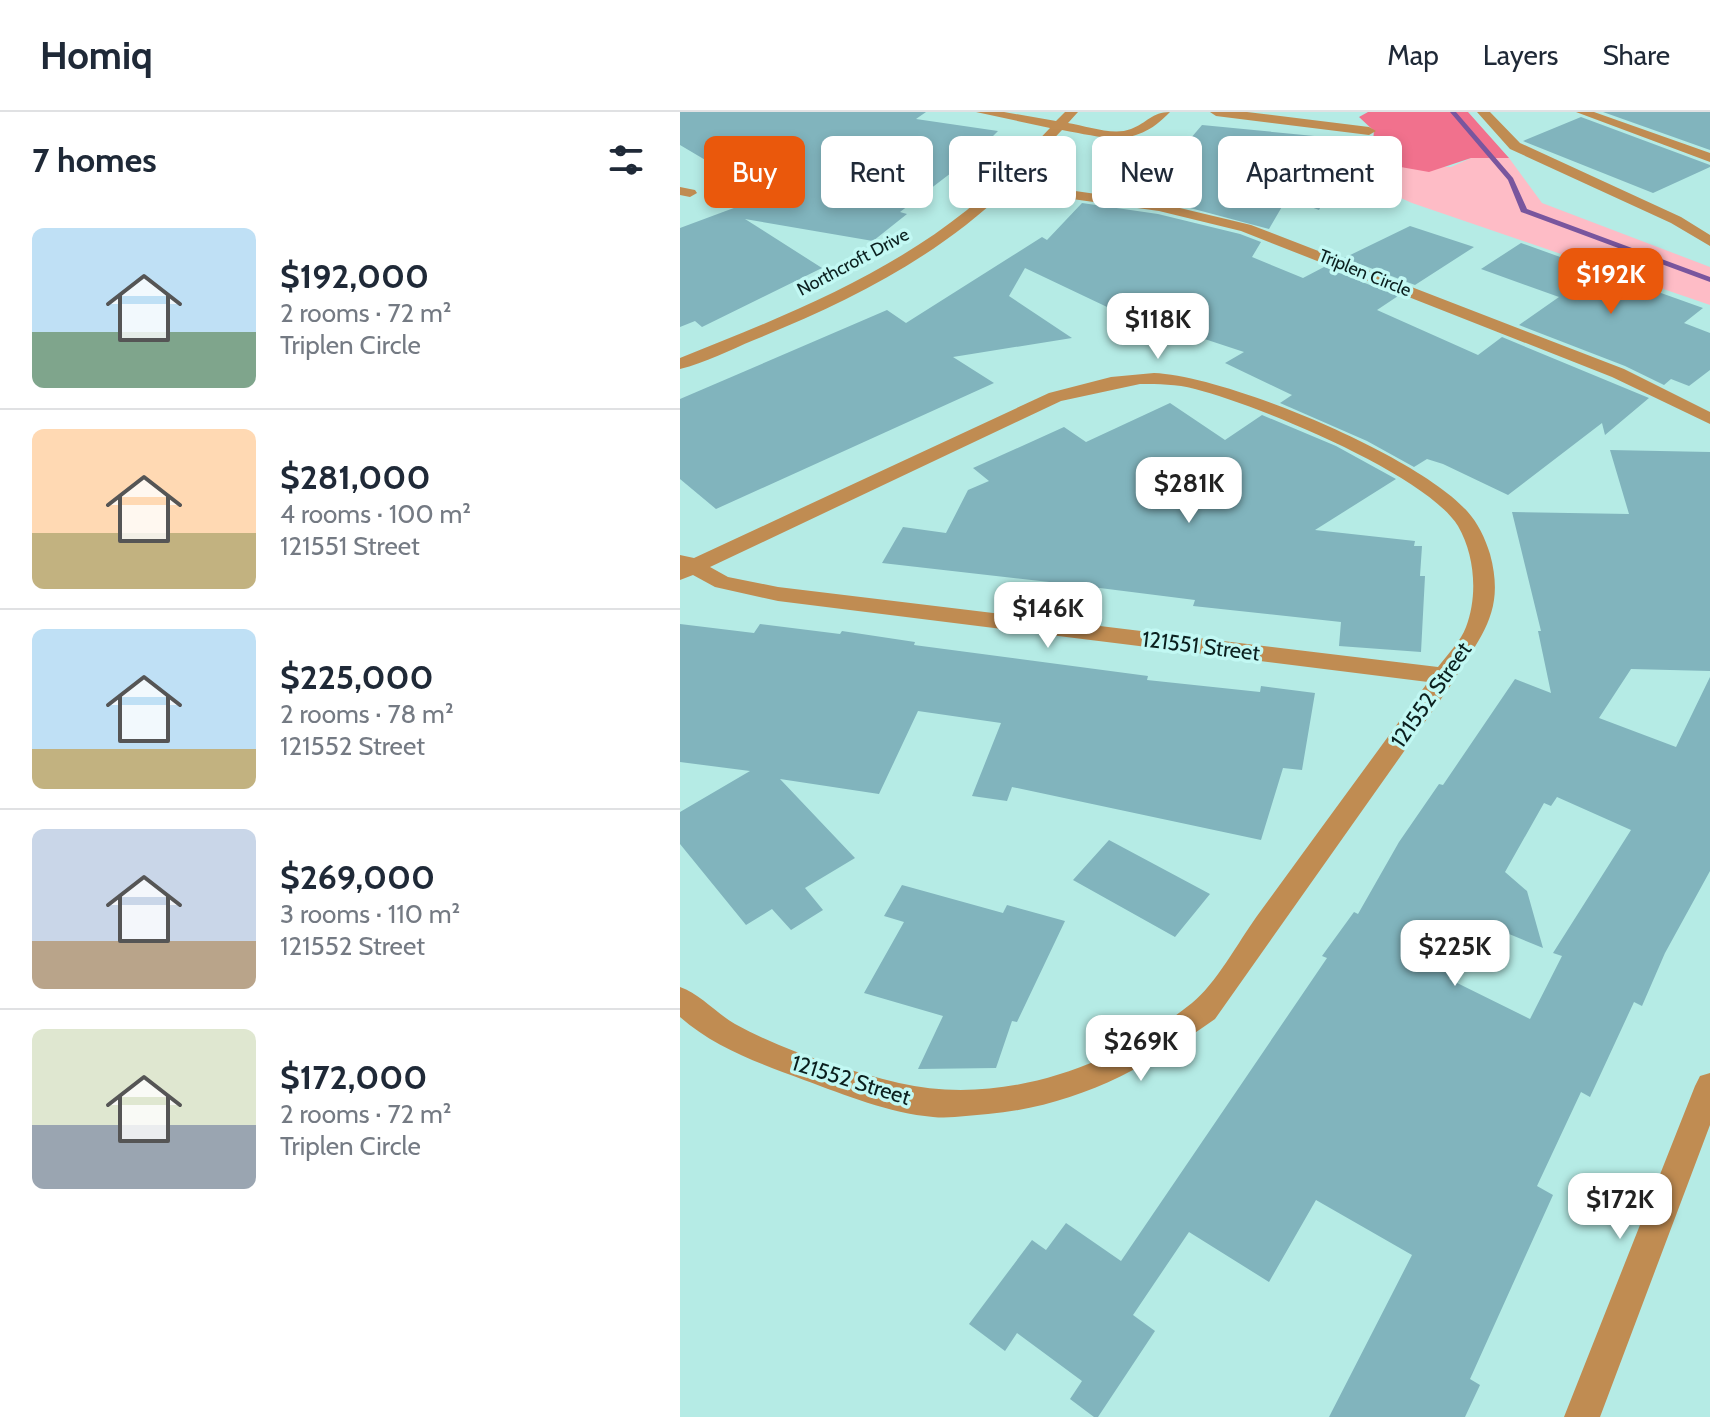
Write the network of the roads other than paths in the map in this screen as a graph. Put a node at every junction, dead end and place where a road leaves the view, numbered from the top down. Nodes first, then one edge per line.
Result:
1 (982, 112) edge
2 (1072, 112) edge
3 (1164, 112) edge
4 (1216, 112) edge
5 (1483, 112) edge
6 (1582, 112) edge
7 (1057, 127) junction
8 (1369, 131) dead end
9 (1049, 136) edge
10 (1710, 158) edge
11 (1076, 195) edge
12 (975, 208) edge
13 (1710, 241) edge
14 (680, 364) edge
15 (1710, 419) edge
16 (683, 566) edge
17 (1445, 676) junction
18 (680, 999) edge
19 (1710, 1086) edge
20 (1582, 1417) edge

1 - 7 street
2 - 7 street, Northcroft Drive
3 - 7 street
4 - 8 street
5 - 13 street
6 - 10 street
7 - 9 street, Northcroft Drive
11 - 15 street, Triplen Circle
12 - 14 street, Northcroft Drive
16 - 17 street, 121551 Street
16 - 17 street, 121552 Street
17 - 18 street, 121552 Street
19 - 20 street

